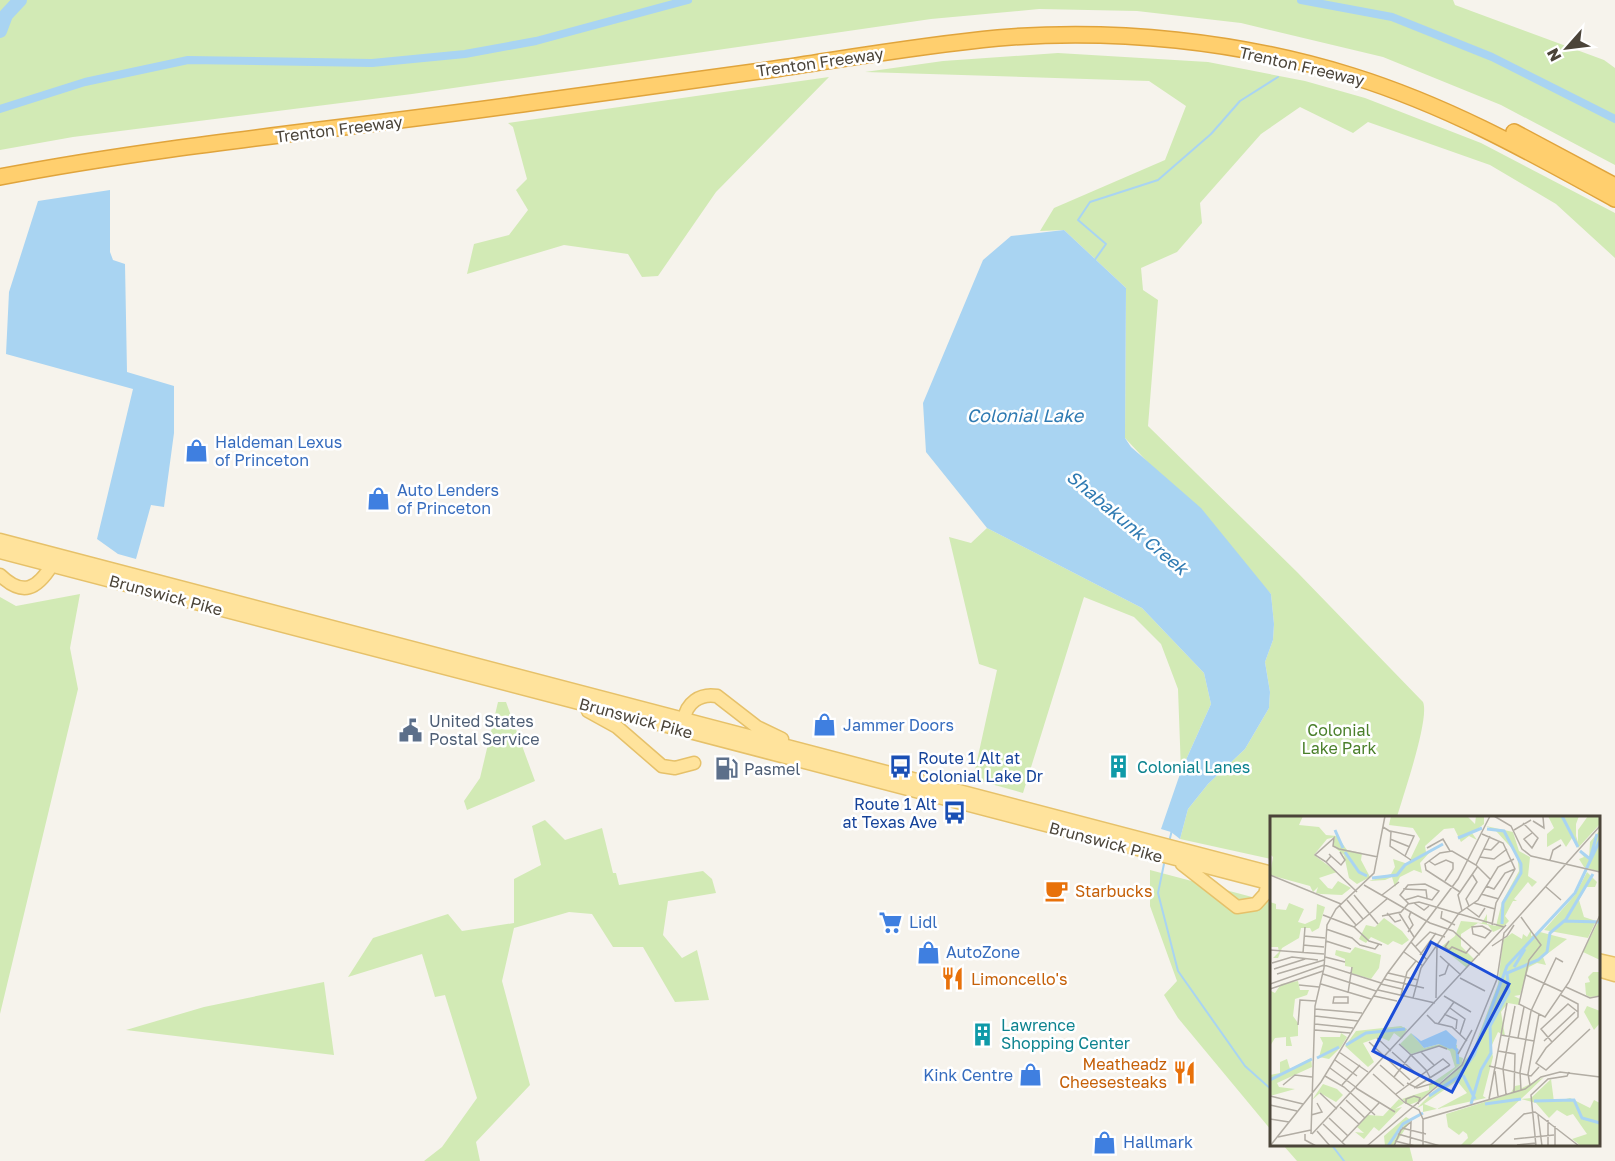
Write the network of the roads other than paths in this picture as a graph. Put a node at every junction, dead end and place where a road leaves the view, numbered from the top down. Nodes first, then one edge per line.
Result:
1 (0, 167) edge
2 (0, 177) edge
3 (1615, 186) edge
4 (1615, 199) edge
5 (0, 540) edge
6 (0, 552) edge
7 (52, 559) junction
8 (0, 575) edge
9 (557, 698) junction
10 (684, 720) junction
11 (821, 756) junction
12 (694, 763) dead end
13 (1150, 848) junction
14 (1175, 856) junction
15 (1270, 880) edge
16 (1600, 960) edge
17 (1615, 964) edge
18 (1600, 970) edge
19 (1615, 975) edge

1 - 3 highway, Trenton Freeway
2 - 4 highway, Trenton Freeway
5 - 7 main road
6 - 7 main road, Brunswick Pike
7 - 8 main road
7 - 9 main road, Brunswick Pike
7 - 10 main road, Brunswick Pike
9 - 12 main road
9 - 13 main road, Brunswick Pike
10 - 11 main road, Brunswick Pike
10 - 11 main road
11 - 13 main road, Brunswick Pike
13 - 14 main road, Brunswick Pike
14 - 15 main road, Brunswick Pike
14 - 15 main road
16 - 17 main road
18 - 19 main road

